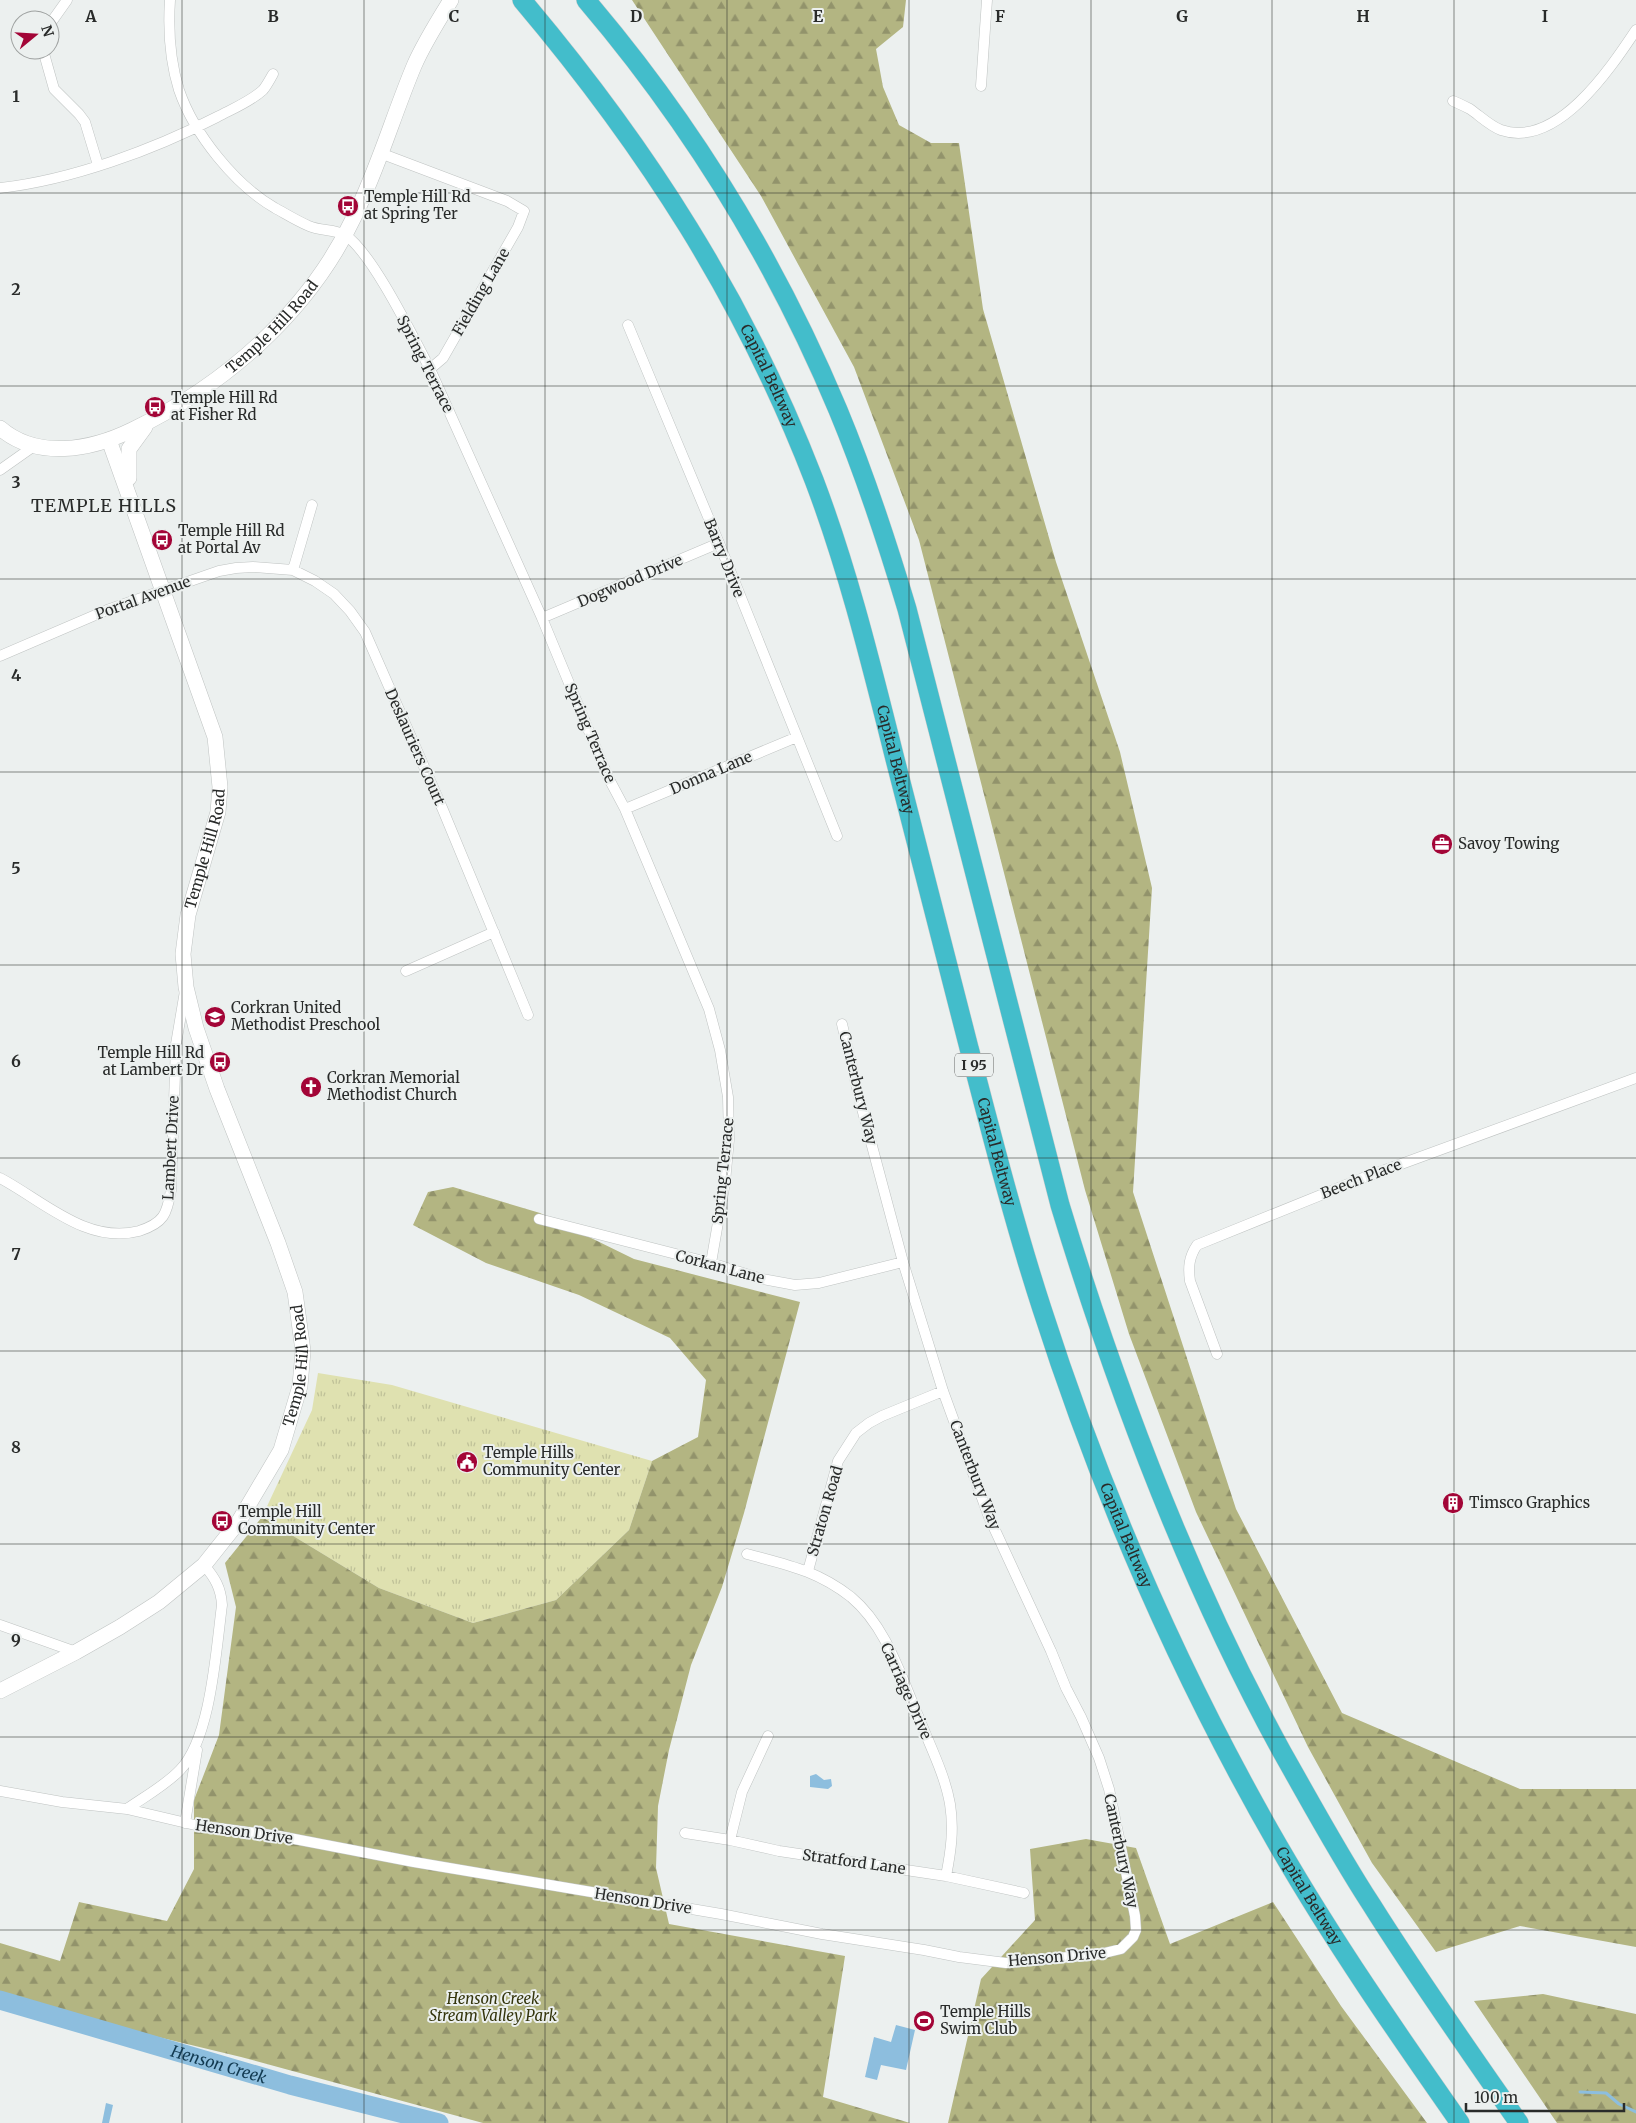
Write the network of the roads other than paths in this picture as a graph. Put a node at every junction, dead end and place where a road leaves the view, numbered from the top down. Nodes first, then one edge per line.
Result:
1 (170, 0) edge
2 (450, 0) edge
3 (522, 0) edge
4 (586, 0) edge
5 (987, 0) edge
6 (1636, 30) edge
7 (46, 60) edge
8 (273, 74) dead end
9 (981, 86) dead end
10 (1453, 101) dead end
11 (198, 127) junction
12 (380, 153) junction
13 (98, 165) junction
14 (0, 188) edge
15 (345, 235) junction
16 (628, 325) dead end
17 (430, 369) junction
18 (151, 421) junction
19 (0, 428) edge
20 (110, 440) junction
21 (34, 446) junction
22 (0, 470) edge
23 (133, 504) junction
24 (312, 505) dead end
25 (719, 544) junction
26 (293, 570) junction
27 (162, 590) junction
28 (542, 618) junction
29 (0, 656) edge
30 (797, 737) junction
31 (625, 809) junction
32 (838, 836) dead end
33 (494, 932) junction
34 (406, 971) dead end
35 (186, 987) junction
36 (528, 1015) dead end
37 (842, 1024) dead end
38 (1636, 1078) edge
39 (0, 1178) edge
40 (539, 1219) dead end
41 (903, 1262) junction
42 (711, 1263) junction
43 (1217, 1354) dead end
44 (944, 1391) junction
45 (747, 1554) dead end
46 (204, 1565) junction
47 (808, 1571) junction
48 (0, 1626) edge
49 (76, 1652) junction
50 (0, 1691) edge
51 (768, 1736) dead end
52 (199, 1739) junction
53 (0, 1791) edge
54 (127, 1809) junction
55 (184, 1823) junction
56 (685, 1833) dead end
57 (730, 1840) junction
58 (946, 1876) junction
59 (1024, 1893) dead end
60 (1134, 1916) joint
61 (1460, 2123) edge
62 (1519, 2123) edge

1 - 11 street
2 - 12 main road, Temple Hill Road
3 - 61 highway, Capital Beltway / I 95
4 - 62 highway
5 - 9 street
6 - 10 street
7 - 13 street
8 - 11 street
11 - 13 street
11 - 15 street
12 - 15 main road, Temple Hill Road
12 - 17 street, Fielding Lane
13 - 14 street
15 - 17 street, Spring Terrace
15 - 18 main road, Temple Hill Road
16 - 25 street, Barry Drive
17 - 28 street, Spring Terrace
18 - 20 main road, Temple Hill Road
18 - 23 main road
19 - 21 main road
20 - 21 main road
20 - 23 main road, Temple Hill Road
21 - 22 street
23 - 27 main road, Temple Hill Road
24 - 26 street
25 - 28 street, Dogwood Drive
25 - 30 street, Barry Drive
26 - 27 street, Portal Avenue
26 - 33 street, Deslauriers Court
27 - 29 street, Portal Avenue
27 - 35 main road, Temple Hill Road
28 - 31 street, Spring Terrace
30 - 31 street, Donna Lane
30 - 32 street, Barry Drive
31 - 42 street, Spring Terrace
33 - 34 street
33 - 36 street, Deslauriers Court
35 - 39 street, Lambert Drive
35 - 46 main road, Temple Hill Road
37 - 41 street, Canterbury Way
38 - 43 street, Beech Place
40 - 42 street, Corkan Lane
41 - 42 street, Corkan Lane
41 - 44 street, Canterbury Way
44 - 47 street, Straton Road
44 - 60 street, Canterbury Way
45 - 47 street, Carriage Drive
46 - 49 main road, Temple Hill Road
46 - 52 street
47 - 58 street, Carriage Drive
48 - 49 street
49 - 50 main road, Temple Hill Road
51 - 57 street
52 - 54 street
52 - 55 street
53 - 54 street, Henson Drive
54 - 55 street, Henson Drive
55 - 60 street, Henson Drive
56 - 57 street, Stratford Lane
57 - 58 street, Stratford Lane
58 - 59 street, Stratford Lane

